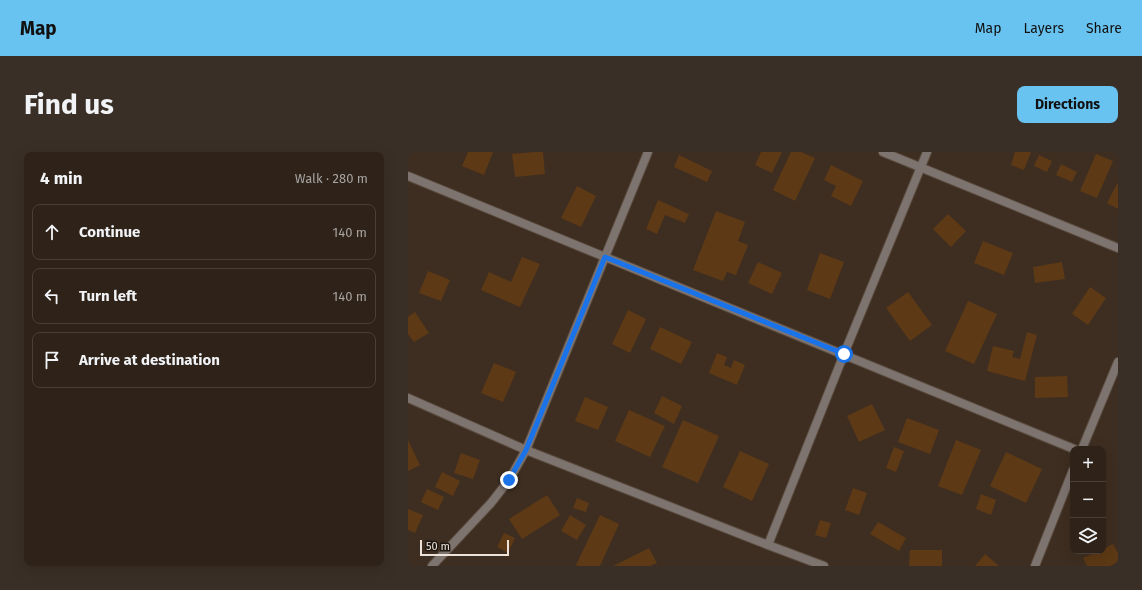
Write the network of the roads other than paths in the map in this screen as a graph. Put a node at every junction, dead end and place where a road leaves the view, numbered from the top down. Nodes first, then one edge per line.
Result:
1 (648, 152) edge
2 (883, 152) edge
3 (927, 152) edge
4 (921, 167) junction
5 (408, 176) edge
6 (1118, 248) edge
7 (605, 257) junction
8 (844, 354) junction
9 (1118, 362) edge
10 (408, 398) edge
11 (1083, 446) edge
12 (1070, 447) edge
13 (526, 450) junction
14 (1070, 478) edge
15 (768, 545) junction
16 (432, 566) edge
17 (824, 566) edge
18 (1035, 566) edge

1 - 7 street
2 - 4 street
3 - 4 street
4 - 6 street
4 - 8 street
5 - 7 street
7 - 8 street
7 - 13 street
8 - 12 street
8 - 15 street
9 - 11 street
10 - 13 street
13 - 15 street
13 - 16 street
14 - 18 street
15 - 17 street

